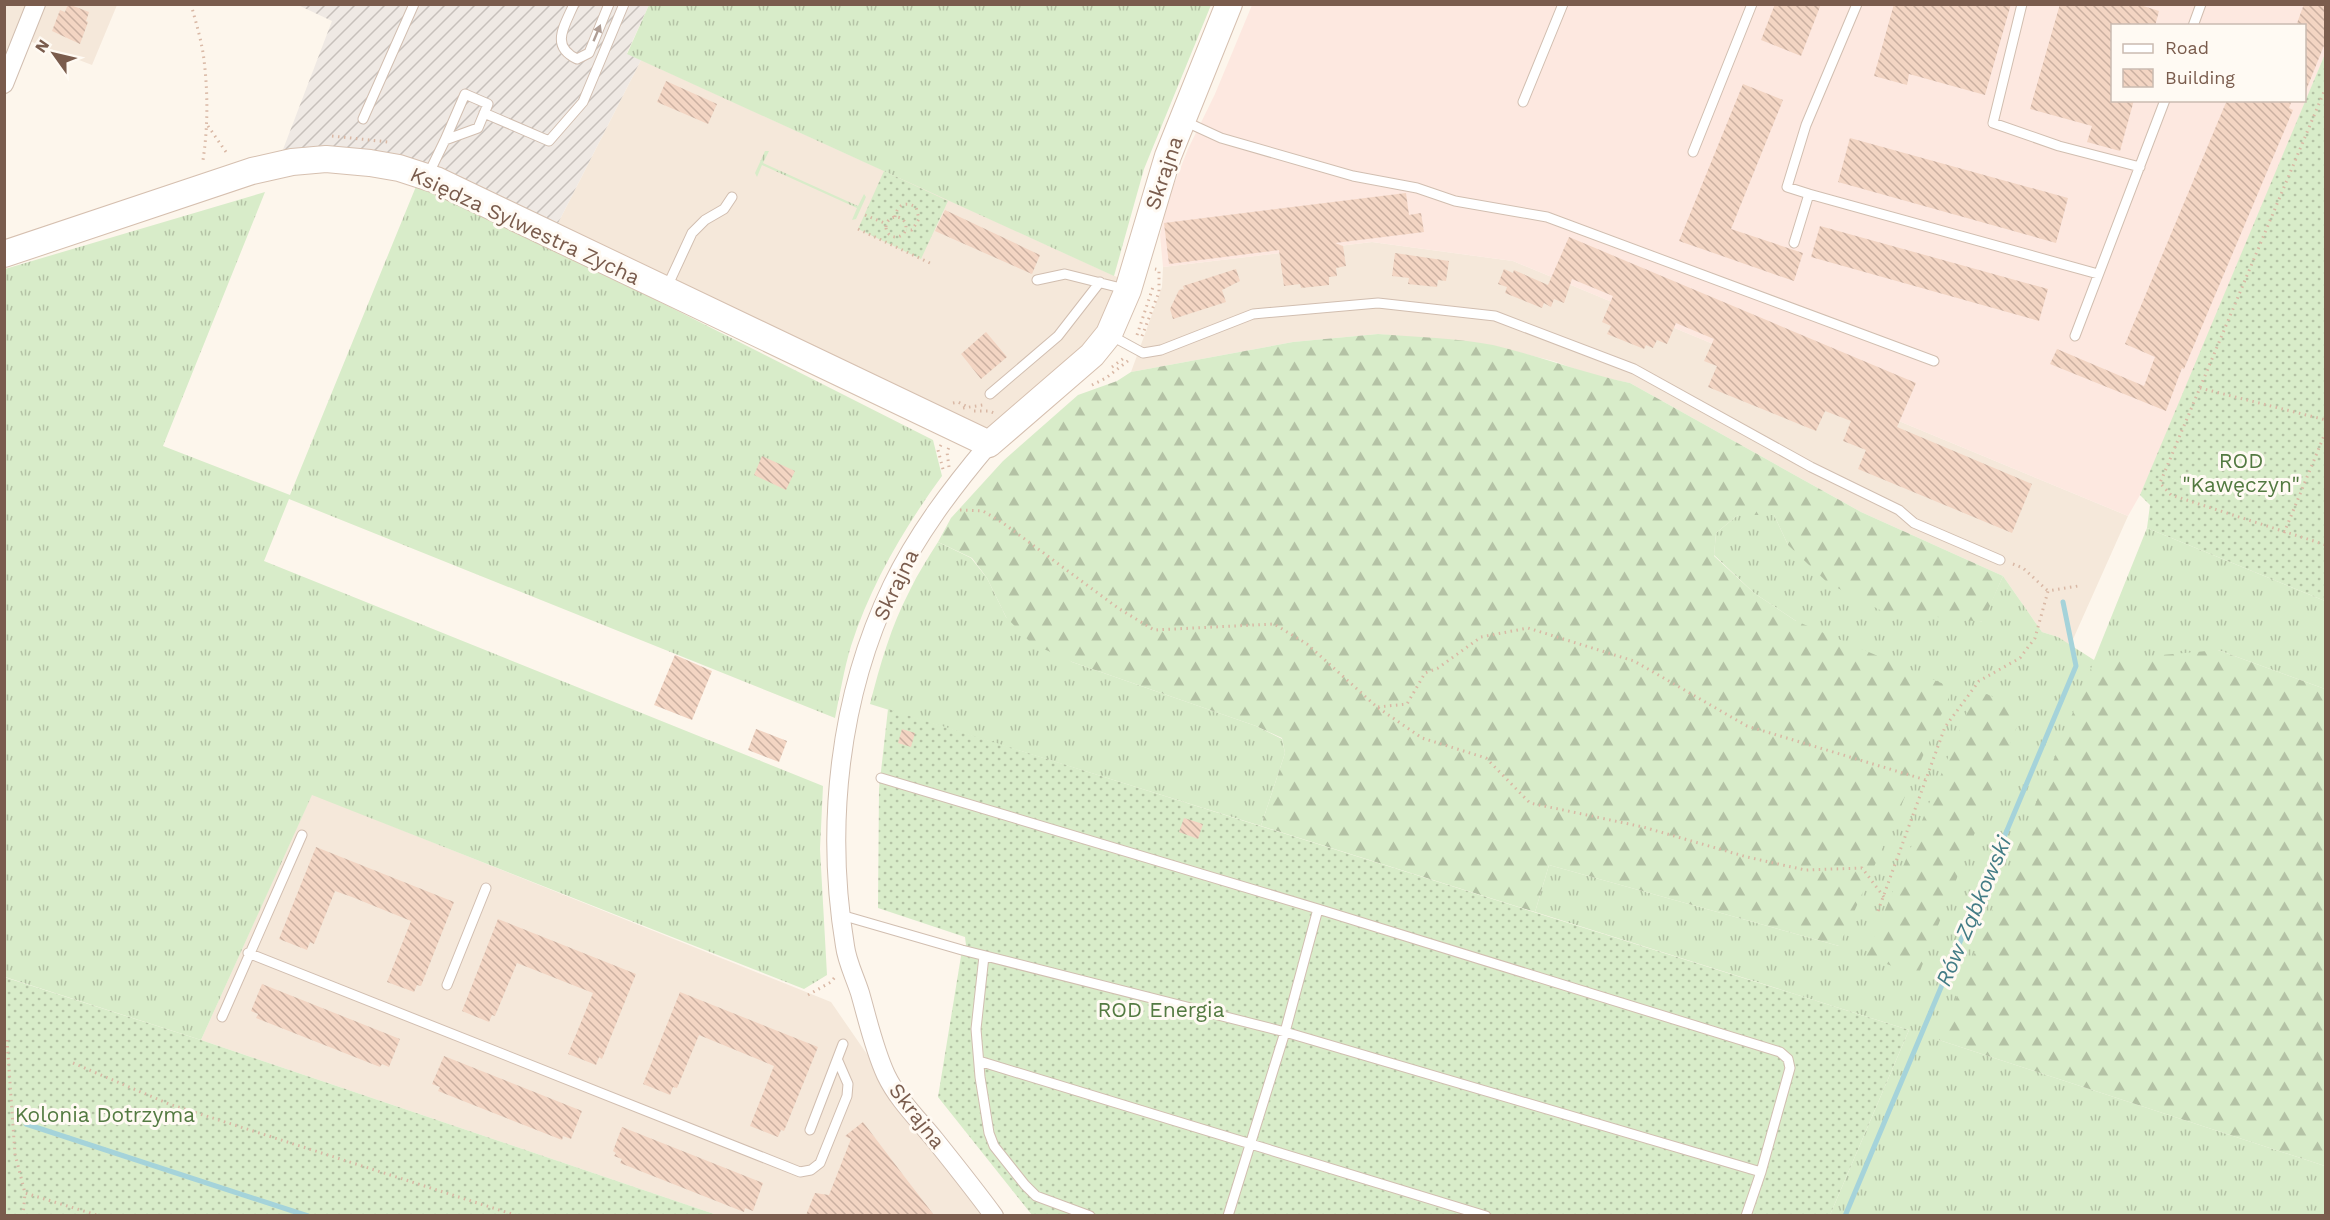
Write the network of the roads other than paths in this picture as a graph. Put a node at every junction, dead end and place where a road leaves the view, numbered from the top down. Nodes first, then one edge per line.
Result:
1 (36, 4) edge
2 (414, 4) edge
3 (574, 4) edge
4 (609, 4) edge
5 (624, 4) edge
6 (1229, 4) edge
7 (1563, 4) edge
8 (1752, 4) edge
9 (1857, 4) edge
10 (2022, 4) edge
11 (2201, 4) edge
12 (2194, 24) edge
13 (4, 84) edge
14 (1522, 102) dead end
15 (2164, 102) edge
16 (484, 113) junction
17 (363, 119) dead end
18 (1182, 120) junction
19 (445, 140) junction
20 (1693, 152) dead end
21 (2140, 166) junction
22 (427, 177) junction
23 (1809, 194) junction
24 (732, 197) dead end
25 (1794, 243) dead end
26 (4, 254) edge
27 (2098, 274) junction
28 (1037, 280) dead end
29 (1100, 282) junction
30 (665, 290) junction
31 (1128, 290) junction
32 (1109, 334) junction
33 (2075, 336) dead end
34 (1934, 361) dead end
35 (990, 394) dead end
36 (989, 444) junction
37 (2000, 560) road end
38 (881, 778) dead end
39 (302, 835) dead end
40 (486, 888) dead end
41 (1318, 909) junction
42 (841, 915) junction
43 (249, 953) junction
44 (984, 956) junction
45 (447, 985) dead end
46 (222, 1017) dead end
47 (1285, 1032) junction
48 (843, 1044) dead end
49 (838, 1061) junction
50 (979, 1061) junction
51 (810, 1130) dead end
52 (1249, 1144) junction
53 (1761, 1172) junction
54 (994, 1215) edge
55 (1090, 1215) edge
56 (1228, 1215) edge
57 (1486, 1215) edge
58 (1746, 1215) edge

1 - 13 street
2 - 17 lane
3 -> 4 lane
5 - 16 lane
6 - 18 street, Skrajna
7 - 14 lane
8 - 20 lane
9 - 23 lane
10 - 21 lane
11 - 12 lane
15 - 21 lane
16 - 19 lane
16 - 19 lane
18 - 31 street, Skrajna
18 - 34 lane
19 - 22 lane
21 - 27 lane
22 - 26 street, Księdza Sylwestra Zycha
22 - 30 street, Księdza Sylwestra Zycha
23 - 25 lane
23 - 27 lane
24 - 30 lane
27 - 33 lane
28 - 29 lane
29 - 31 lane
29 - 35 lane
30 - 36 street, Księdza Sylwestra Zycha
31 - 32 street, Skrajna
32 - 36 street, Skrajna
32 - 37 lane
36 - 42 street, Skrajna
38 - 41 lane
39 - 43 lane
40 - 45 lane
41 - 47 lane
41 - 53 lane
42 - 44 lane
42 - 54 street, Skrajna
43 - 46 lane
43 - 49 lane
44 - 47 lane
44 - 50 lane
47 - 52 lane
47 - 53 lane
48 - 49 lane
49 - 51 lane
50 - 52 lane
50 - 55 lane
52 - 56 lane
52 - 57 lane
53 - 58 lane

